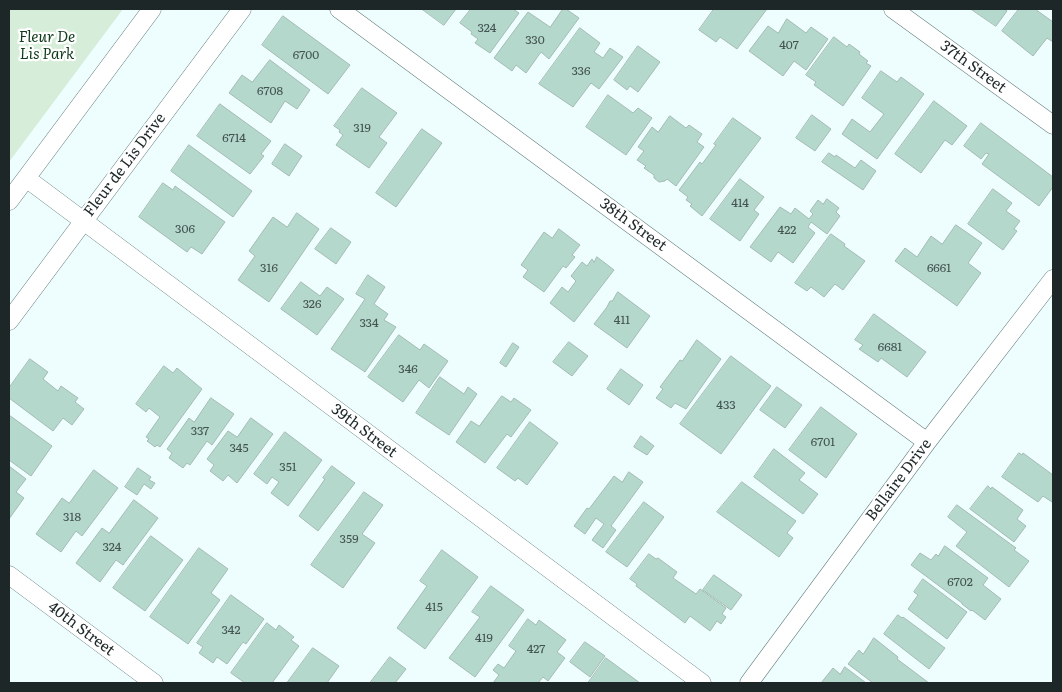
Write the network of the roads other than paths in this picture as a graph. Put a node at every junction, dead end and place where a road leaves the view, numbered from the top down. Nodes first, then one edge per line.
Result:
1 (152, 9) edge
2 (242, 9) edge
3 (338, 9) edge
4 (893, 9) edge
5 (1053, 125) edge
6 (26, 178) junction
7 (9, 201) edge
8 (83, 221) junction
9 (1053, 279) edge
10 (9, 320) edge
11 (927, 442) junction
12 (9, 575) edge
13 (154, 683) edge
14 (702, 683) edge
15 (749, 683) edge

1 - 6 street
2 - 8 street, Fleur de Lis Drive
3 - 11 street, 38th Street
4 - 5 street, 37th Street
6 - 7 street
6 - 8 street, 39th Street
8 - 10 street, Fleur de Lis Drive
8 - 14 street, 39th Street
9 - 11 street, Bellaire Drive
11 - 15 street, Bellaire Drive
12 - 13 street, 40th Street

